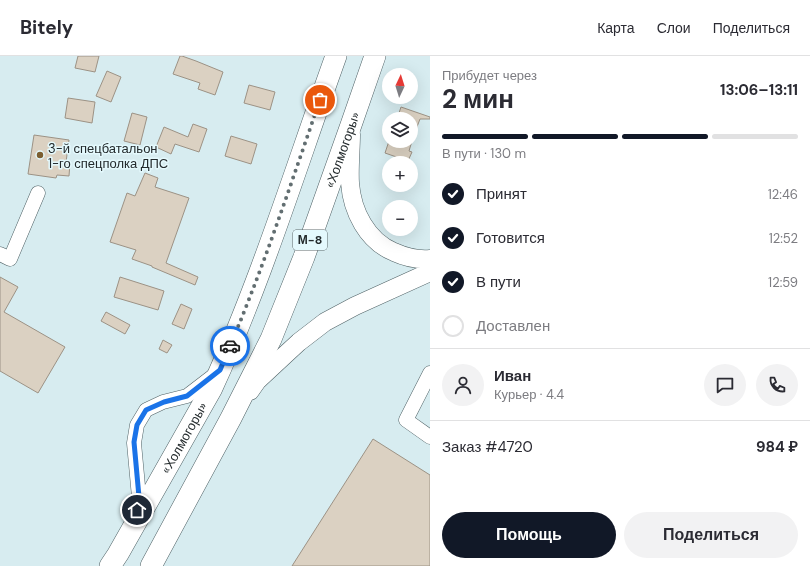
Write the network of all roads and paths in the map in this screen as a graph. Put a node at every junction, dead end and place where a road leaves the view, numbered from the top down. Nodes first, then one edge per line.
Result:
1 (336, 56) edge
2 (375, 56) edge
3 (351, 125) junction
4 (38, 193) dead end
5 (0, 254) edge
6 (430, 259) edge
7 (430, 272) edge
8 (220, 370) junction
9 (430, 372) edge
10 (231, 418) junction
11 (430, 437) edge
12 (135, 524) junction
13 (110, 566) edge
14 (151, 566) edge

1 - 8 highway, «Холмогоры» / М-8
2 - 3 highway, «Холмогоры» / М-8
3 - 6 main road
3 - 10 highway, «Холмогоры» / М-8
4 - 5 lane
7 - 10 main road
8 - 12 highway, «Холмогоры» / М-8
8 - 12 lane
9 - 11 lane
10 - 14 highway, «Холмогоры» / М-8
12 - 13 highway, «Холмогоры» / М-8

